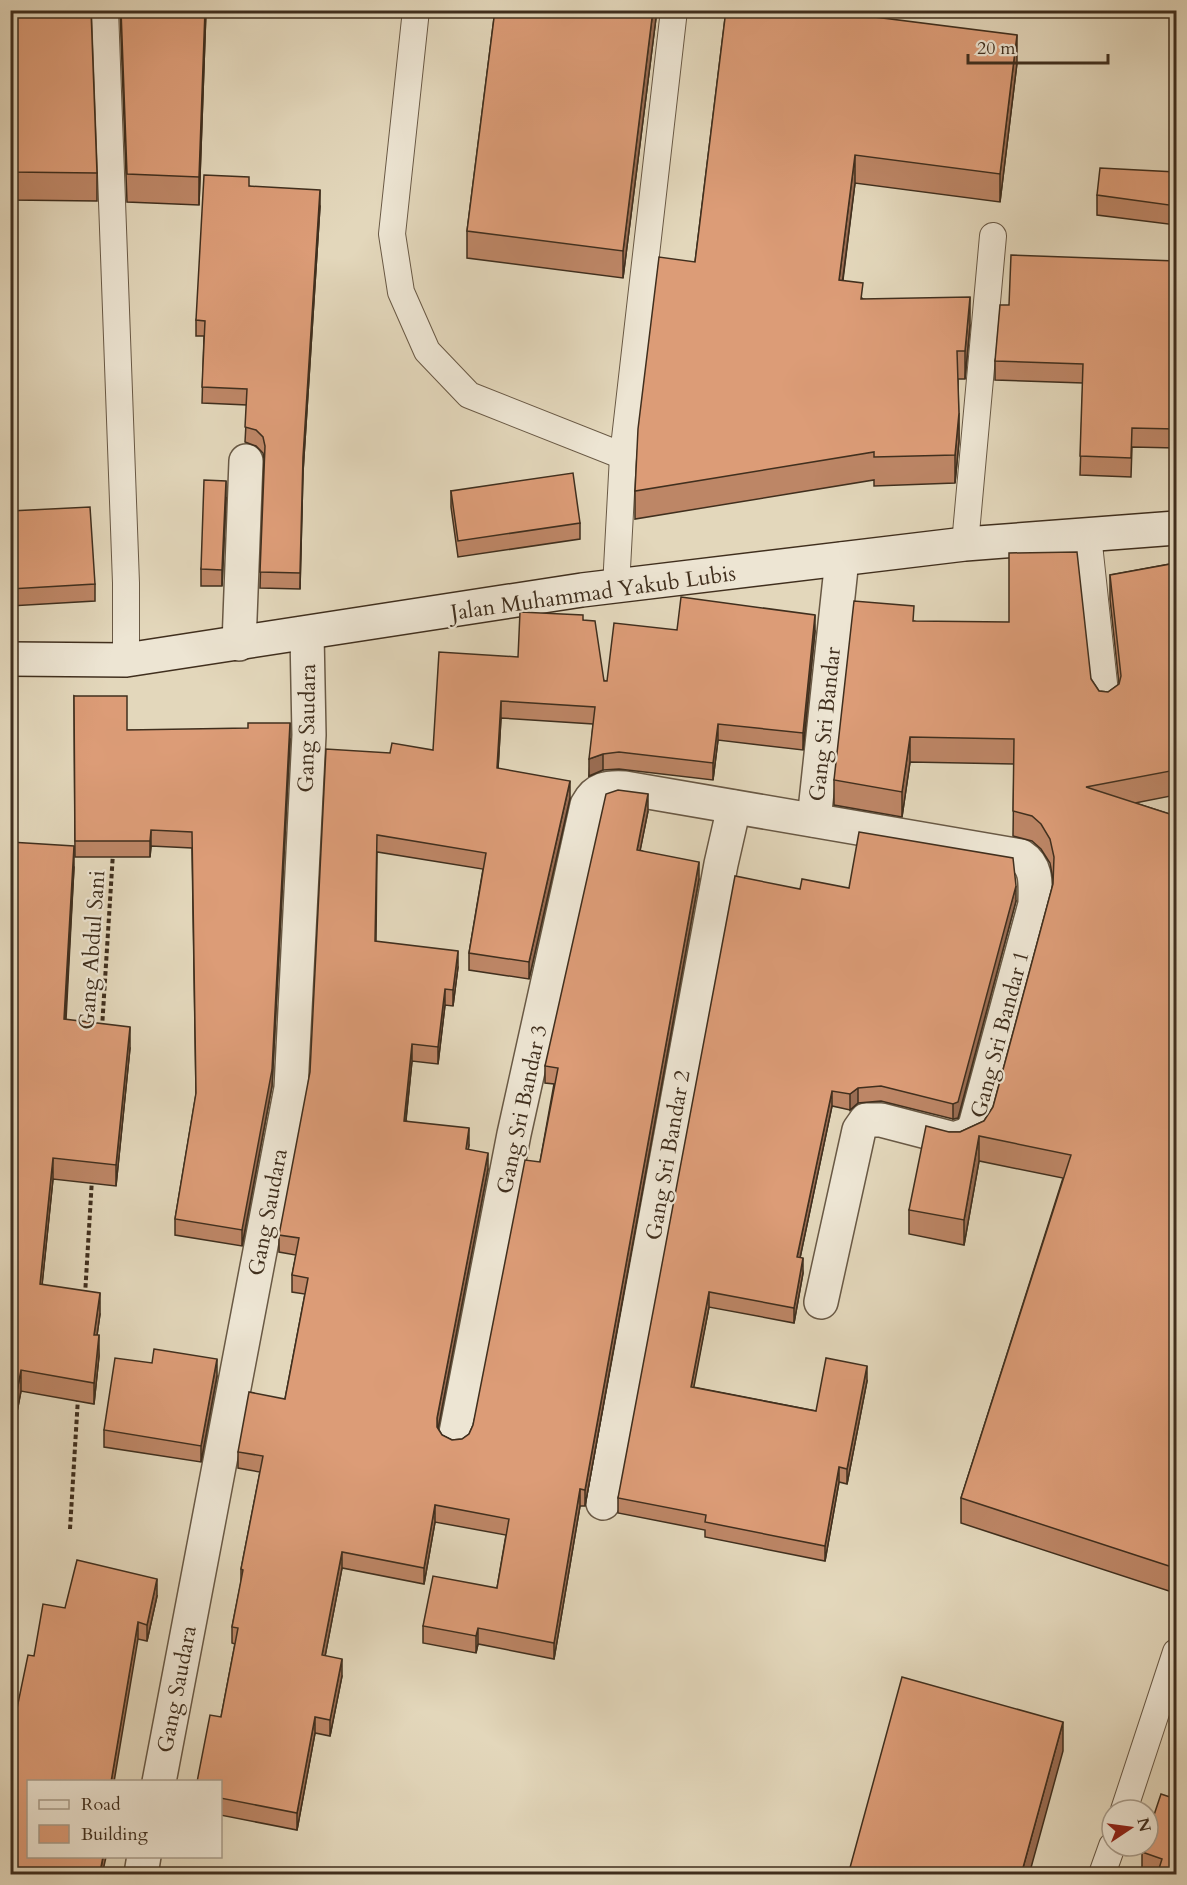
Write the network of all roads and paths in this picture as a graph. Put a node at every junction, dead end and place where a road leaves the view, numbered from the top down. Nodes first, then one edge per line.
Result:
1 (105, 10) edge
2 (416, 10) edge
3 (674, 10) edge
4 (993, 236) dead end
5 (623, 456) junction
6 (246, 461) dead end
7 (1176, 528) edge
8 (1088, 535) junction
9 (965, 544) junction
10 (843, 559) junction
11 (616, 586) junction
12 (307, 634) junction
13 (239, 644) junction
14 (10, 658) edge
15 (126, 660) junction
16 (1106, 702) edge
17 (603, 788) joint
18 (734, 807) junction
19 (814, 820) junction
20 (114, 850) edge
21 (102, 1029) edge
22 (93, 1172) edge
23 (821, 1302) dead end
24 (84, 1303) edge
25 (79, 1386) edge
26 (454, 1438) edge
27 (603, 1503) dead end
28 (70, 1529) dead end
29 (1176, 1652) edge
30 (159, 1780) edge
31 (1128, 1798) edge
32 (144, 1858) edge
33 (1108, 1858) edge
34 (141, 1875) edge
35 (1102, 1875) edge

1 - 15 lane
2 - 5 lane
3 - 5 lane
4 - 9 lane
5 - 11 lane
6 - 13 street
7 - 8 street, Jalan Muhammad Yakub Lubis
8 - 9 street, Jalan Muhammad Yakub Lubis
8 - 16 lane
9 - 10 street, Jalan Muhammad Yakub Lubis
10 - 11 street, Jalan Muhammad Yakub Lubis
10 - 19 street, Gang Sri Bandar
11 - 12 street, Jalan Muhammad Yakub Lubis
12 - 13 street, Jalan Muhammad Yakub Lubis
12 - 30 street, Gang Saudara
13 - 15 street, Jalan Muhammad Yakub Lubis
14 - 15 street, Jalan Muhammad Yakub Lubis
17 - 18 street, Gang Sri Bandar
17 - 26 street, Gang Sri Bandar 3
18 - 19 street, Gang Sri Bandar
18 - 27 street, Gang Sri Bandar 2
19 - 23 street, Gang Sri Bandar 1
20 - 21 path, Gang Abdul Sani
22 - 24 path
25 - 28 path
29 - 31 lane
32 - 34 street
33 - 35 lane

